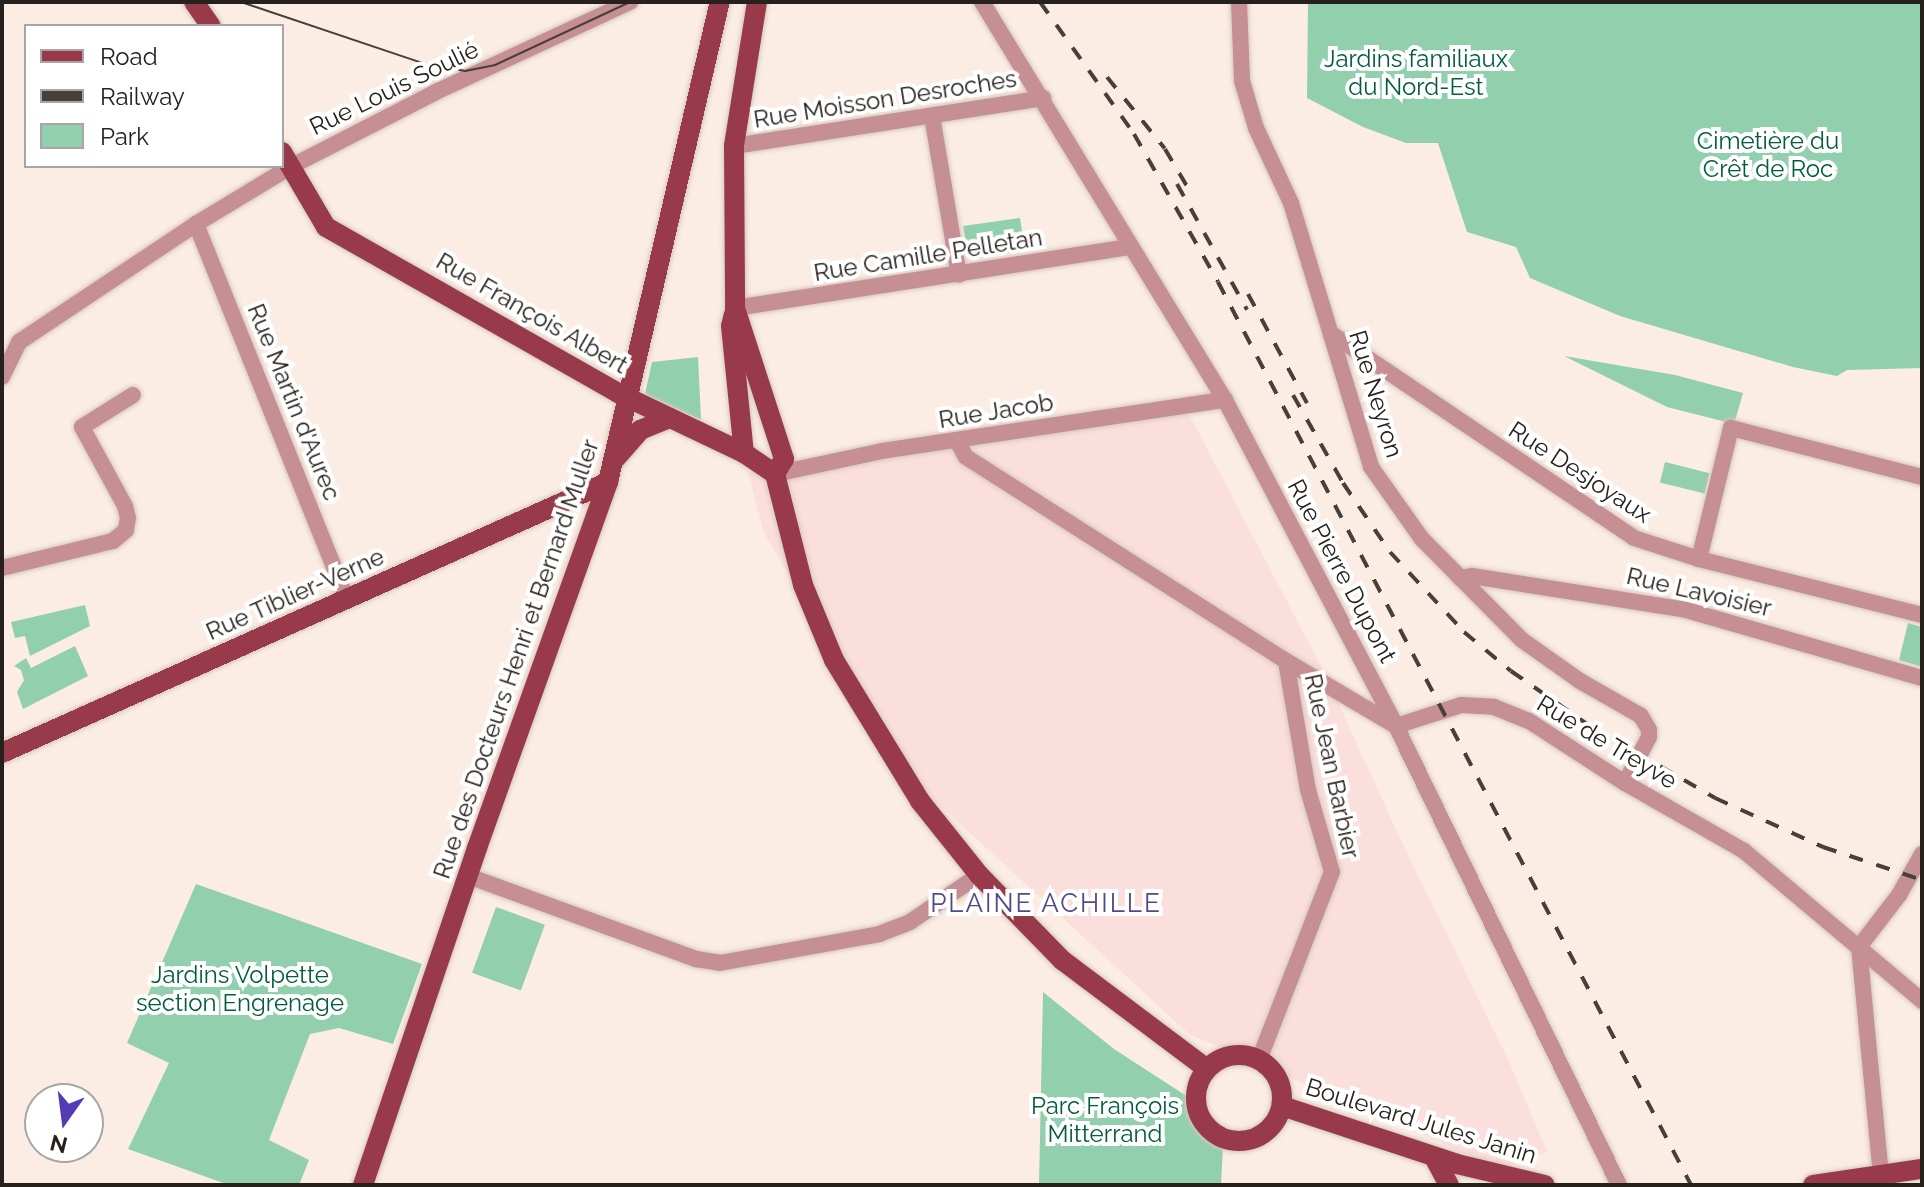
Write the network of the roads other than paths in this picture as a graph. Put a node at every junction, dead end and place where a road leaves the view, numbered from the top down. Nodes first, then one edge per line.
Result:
1 (194, 2) edge
2 (630, 2) edge
3 (720, 2) edge
4 (757, 2) edge
5 (982, 2) edge
6 (1239, 2) edge
7 (210, 24) edge
8 (1043, 98) junction
9 (932, 116) junction
10 (734, 146) junction
11 (286, 160) edge
12 (275, 168) edge
13 (196, 224) junction
14 (1129, 247) junction
15 (959, 275) junction
16 (735, 308) junction
17 (1332, 334) junction
18 (2, 377) edge
19 (133, 395) dead end
20 (629, 399) junction
21 (1225, 400) junction
22 (670, 418) junction
23 (957, 441) junction
24 (744, 453) junction
25 (613, 461) junction
26 (775, 474) junction
27 (1922, 477) edge
28 (608, 482) junction
29 (1699, 559) junction
30 (2, 568) edge
31 (1460, 578) junction
32 (347, 599) junction
33 (1922, 615) edge
34 (1286, 661) junction
35 (1922, 678) edge
36 (1396, 726) junction
37 (2, 753) edge
38 (1625, 783) junction
39 (1922, 854) edge
40 (979, 875) junction
41 (468, 876) junction
42 (1859, 947) junction
43 (1922, 1001) edge
44 (1259, 1060) junction
45 (1207, 1069) junction
46 (1282, 1106) junction
47 (1434, 1157) junction
48 (1922, 1169) edge
49 (1881, 1176) junction
50 (363, 1185) edge
51 (1449, 1185) edge
52 (1545, 1185) edge
53 (1619, 1185) edge
54 (1813, 1185) edge

1 - 7 main road
2 - 11 street, Rue Louis Soulié
3 - 20 main road, Rue des Docteurs Henri et Bernard Muller
4 - 10 main road
5 - 8 street, Rue Pierre Dupont
6 - 17 street, Rue Neyron
8 - 9 street, Rue Moisson Desroches
8 - 14 street, Rue Pierre Dupont
9 - 10 street, Rue Moisson Desroches
9 - 15 street
10 - 16 main road
11 - 20 main road, Rue François Albert
12 - 13 street, Rue Louis Soulié
13 - 18 street, Rue Louis Soulié
13 - 32 street, Rue Martin d'Aurec
14 - 15 street, Rue Camille Pelletan
14 - 21 street, Rue Pierre Dupont
15 - 16 street, Rue Camille Pelletan
16 - 24 main road
16 - 26 main road
17 - 29 street, Rue Desjoyaux
17 - 31 street, Rue Neyron
19 - 30 street
20 - 22 main road, Rue François Albert
20 - 25 main road, Rue des Docteurs Henri et Bernard Muller
21 - 23 street, Rue Jacob
21 - 36 street, Rue Pierre Dupont
22 - 24 main road, Rue François Albert
22 - 25 main road
23 - 26 street, Rue Jacob
23 - 34 street
24 - 26 main road, Rue François Albert
25 - 28 main road, Rue des Docteurs Henri et Bernard Muller
26 - 40 main road
27 - 29 street
28 - 32 main road, Rue Tiblier-Verne
28 - 41 main road, Rue des Docteurs Henri et Bernard Muller
29 - 33 street, Rue Desjoyaux
31 - 35 street, Rue Lavoisier
31 - 38 street, Rue Neyron
32 - 37 main road, Rue Tiblier-Verne
34 - 36 street
34 - 44 street, Rue Jean Barbier
36 - 38 street, Rue de Treyve
36 - 53 street, Rue Pierre Dupont
38 - 42 street, Rue de Treyve
39 - 42 street
40 - 41 street
40 - 45 main road
41 - 50 main road, Rue des Docteurs Henri et Bernard Muller
42 - 43 street, Rue de Treyve
42 - 49 street
44 - 45 main road
44 - 46 main road
45 - 46 main road
46 - 47 main road, Boulevard Jules Janin
47 - 51 main road
47 - 52 main road, Boulevard Jules Janin
48 - 49 main road
49 - 54 main road

